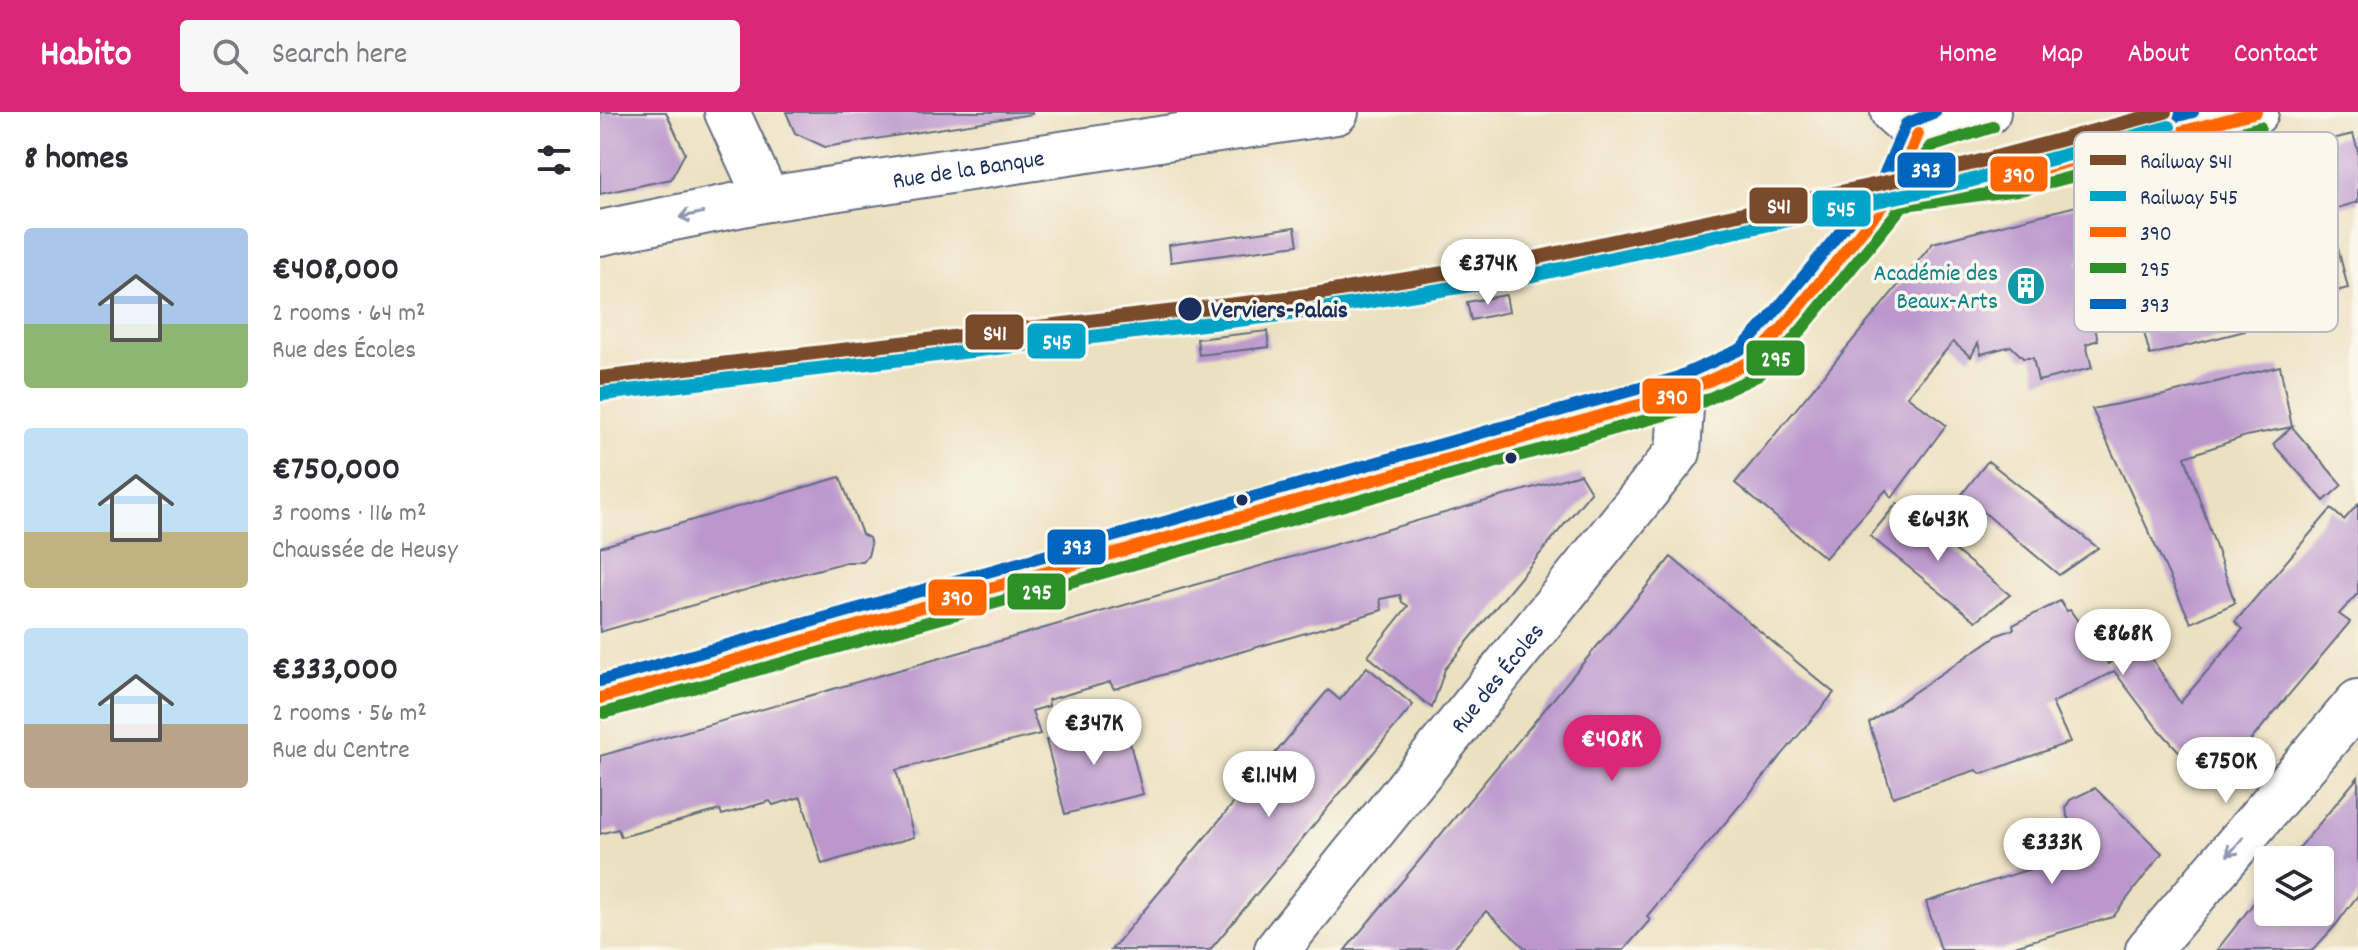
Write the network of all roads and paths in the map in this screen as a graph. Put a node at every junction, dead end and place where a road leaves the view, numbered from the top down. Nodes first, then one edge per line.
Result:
1 (727, 112) edge
2 (1336, 112) edge
3 (1988, 112) edge
4 (2256, 112) edge
5 (1906, 123) edge
6 (2180, 132) edge
7 (2074, 160) edge
8 (1895, 190) junction
9 (767, 199) junction
10 (600, 233) edge
11 (1682, 393) junction
12 (600, 698) edge
13 (2358, 702) edge
14 (2142, 947) edge
15 (1277, 950) edge

1 - 9 main road
2 - 9 main road, Rue de la Banque
3 - 5 main road
4 - 6 main road
5 - 8 main road
7 - 8 main road
8 - 11 main road
9 -> 10 main road, Rue de la Banque
11 - 12 main road
11 - 15 main road, Rue des Écoles
13 -> 14 main road

